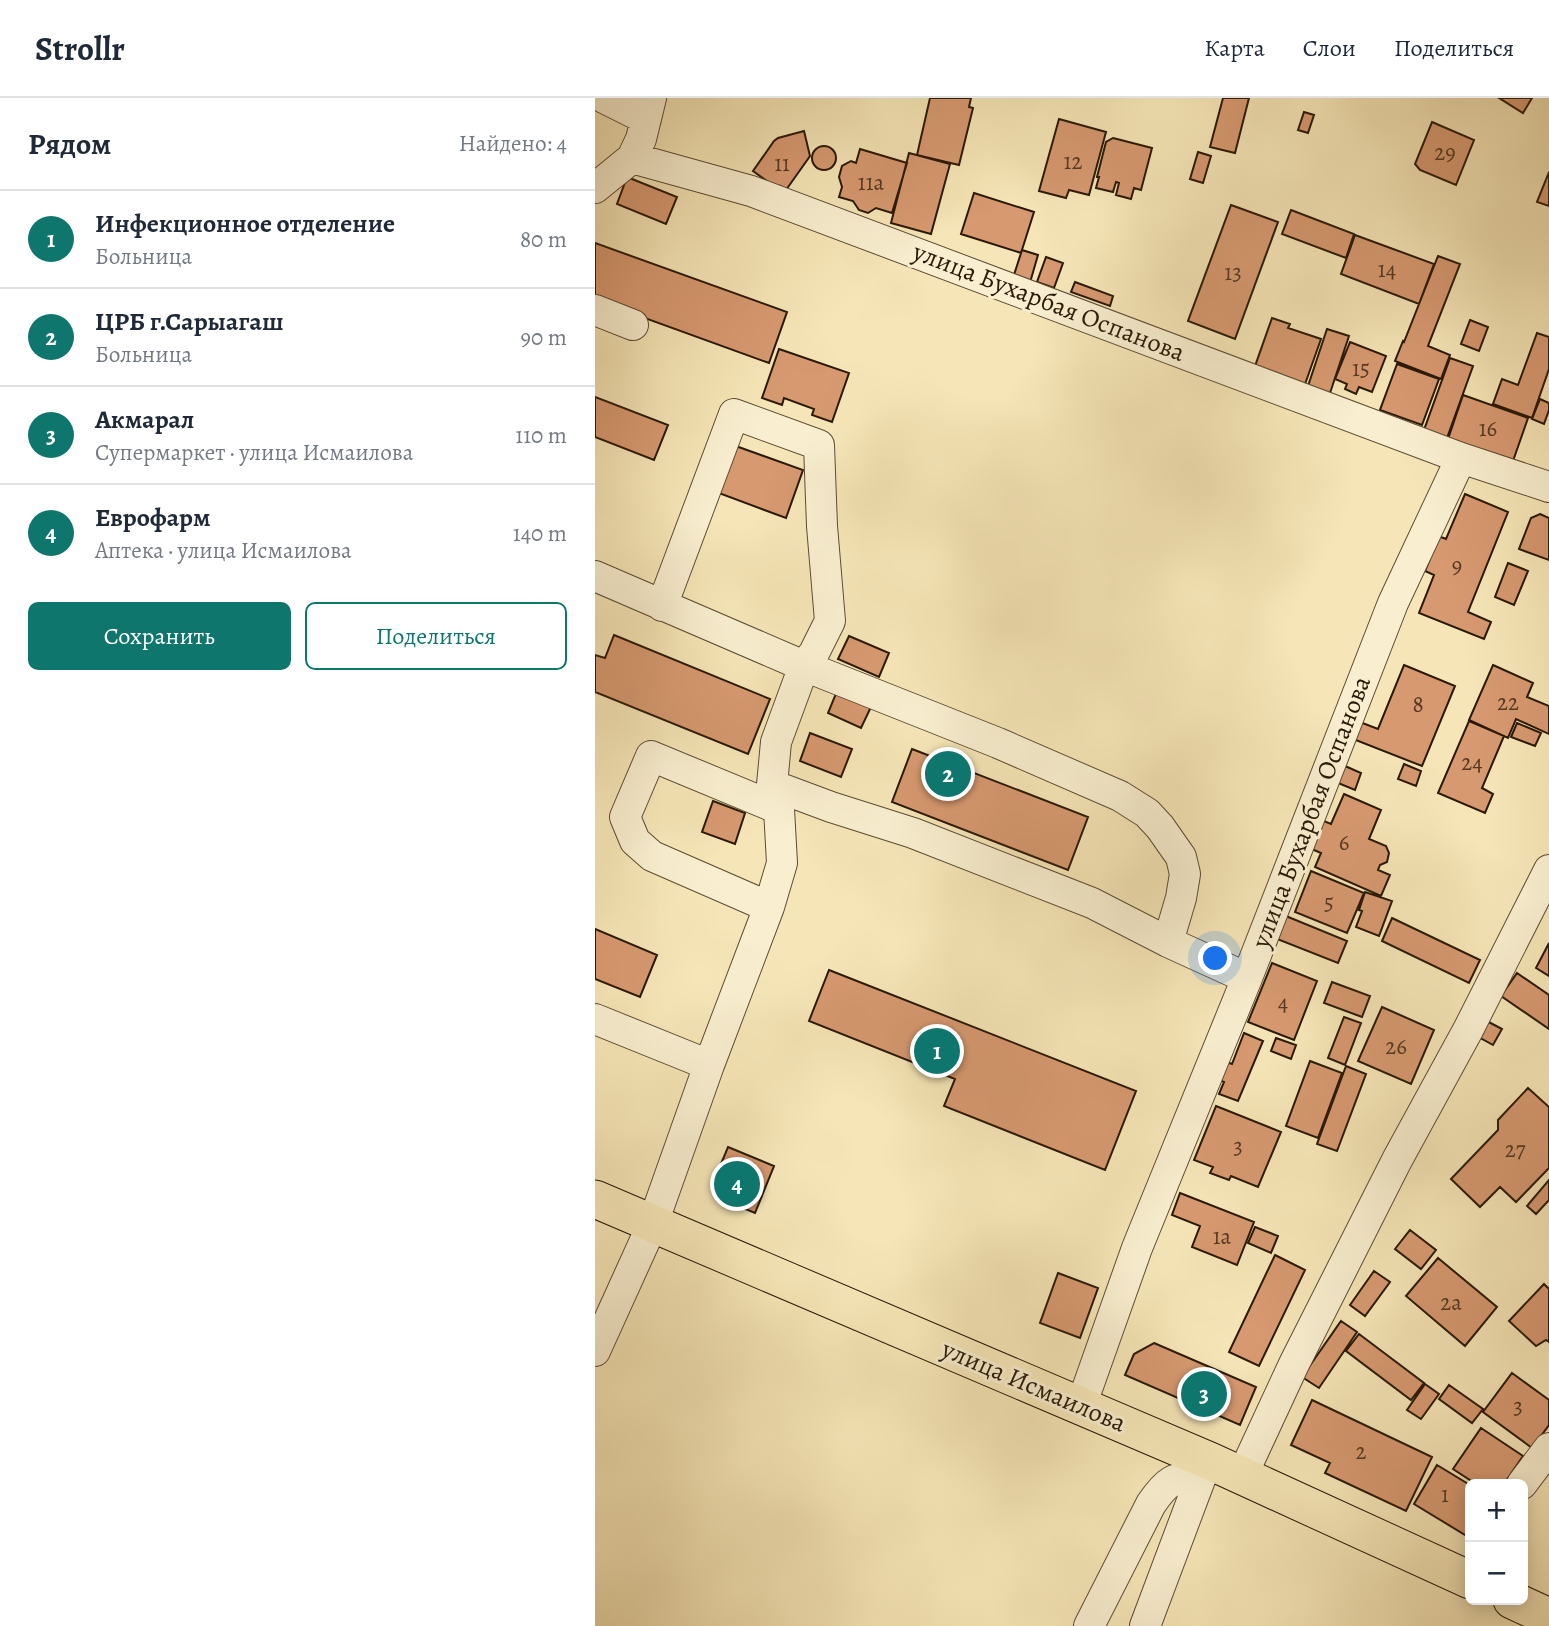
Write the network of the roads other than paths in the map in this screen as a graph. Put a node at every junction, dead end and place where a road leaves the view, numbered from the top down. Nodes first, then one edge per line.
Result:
1 (604, 98) edge
2 (648, 108) edge
3 (632, 158) junction
4 (595, 188) edge
5 (595, 310) edge
6 (633, 326) dead end
7 (1461, 458) junction
8 (1549, 487) edge
9 (595, 576) edge
10 (662, 606) junction
11 (804, 666) junction
12 (775, 797) junction
13 (1549, 870) edge
14 (769, 906) junction
15 (1168, 942) junction
16 (1247, 978) junction
17 (595, 1019) edge
18 (709, 1065) junction
19 (595, 1199) edge
20 (653, 1223) junction
21 (595, 1351) edge
22 (1081, 1406) junction
23 (1549, 1448) edge
24 (1218, 1472) junction
25 (1526, 1479) edge
26 (1465, 1577) edge
27 (1523, 1605) edge
28 (1549, 1617) edge
29 (1089, 1626) edge
30 (1145, 1626) edge

1 - 2 street
2 - 3 street
3 - 4 street
3 - 7 street, улица Бухарбая Оспанова
5 - 6 street
7 - 8 street, улица Бухарбая Оспанова
7 - 16 street, улица Бухарбая Оспанова
9 - 10 street
10 - 11 street
10 - 11 street
11 - 12 street
11 - 15 street
12 - 14 street
12 - 14 street
12 - 15 street
13 - 24 street
14 - 18 street
15 - 16 street
16 - 22 street, улица Бухарбая Оспанова
17 - 18 street
18 - 20 street
19 - 20 main road, улица Исмаилова
20 - 21 street
20 - 22 main road, улица Исмаилова
22 - 24 main road, улица Исмаилова
23 - 25 street
24 - 26 main road, улица Исмаилова
24 - 29 street
24 - 30 street
27 - 28 main road

